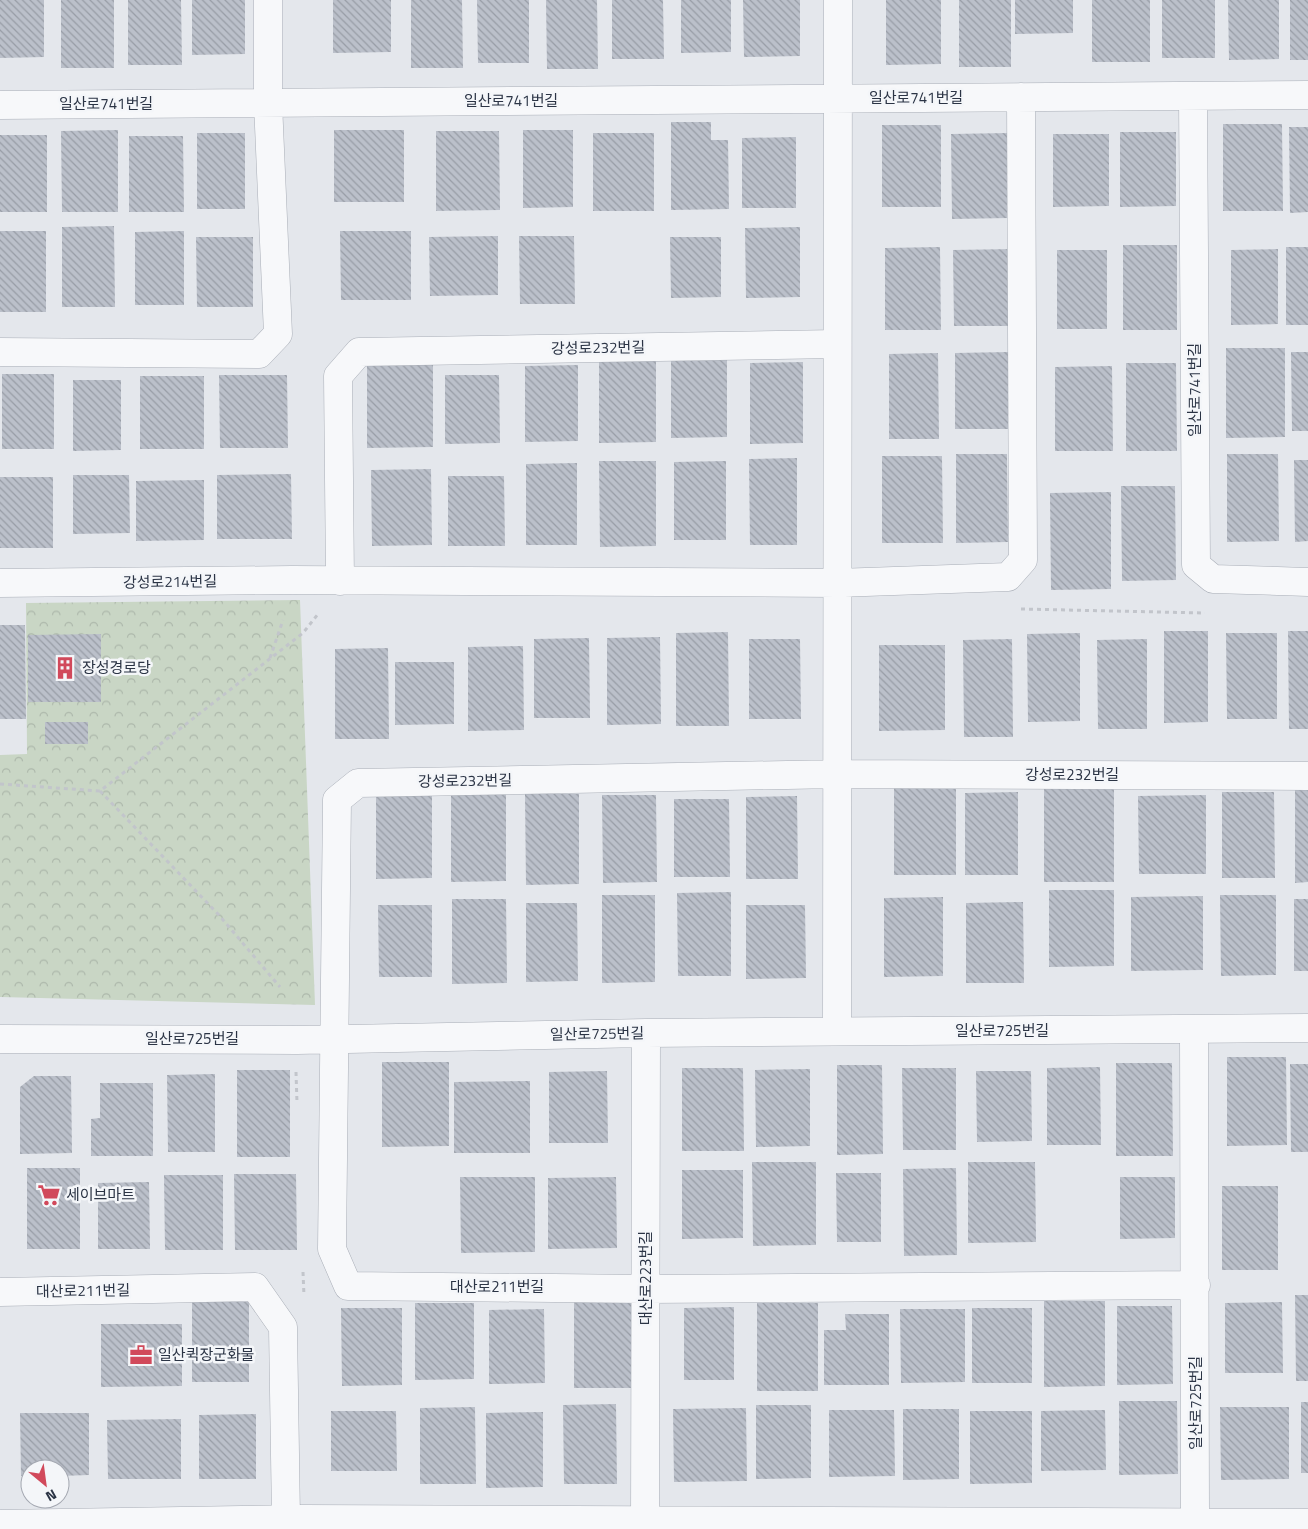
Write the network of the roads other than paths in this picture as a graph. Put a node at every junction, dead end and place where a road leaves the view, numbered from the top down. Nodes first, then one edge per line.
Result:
1 (268, 0) edge
2 (838, 0) edge
3 (1193, 96) junction
4 (1308, 96) edge
5 (1021, 97) junction
6 (838, 99) junction
7 (268, 103) junction
8 (0, 105) edge
9 (837, 344) junction
10 (0, 352) edge
11 (340, 581) junction
12 (1308, 582) edge
13 (0, 583) edge
14 (837, 583) junction
15 (837, 774) junction
16 (1308, 776) edge
17 (1308, 1028) edge
18 (837, 1031) junction
19 (1194, 1031) junction
20 (646, 1033) junction
21 (334, 1038) junction
22 (0, 1039) edge
23 (1196, 1285) junction
24 (348, 1286) joint
25 (646, 1289) junction
26 (0, 1292) edge
27 (286, 1519) junction
28 (1195, 1521) junction
29 (1308, 1523) edge
30 (0, 1524) edge
31 (646, 1525) edge

1 - 7 street
2 - 6 street
3 - 4 street, 일산로741번길
3 - 5 street, 일산로741번길
3 - 12 street, 일산로741번길
5 - 6 street, 일산로741번길
5 - 14 street
6 - 7 street, 일산로741번길
6 - 9 street
7 - 8 street, 일산로741번길
7 - 10 street
9 - 11 street, 강성로232번길
9 - 14 street
11 - 13 street, 강성로214번길
11 - 14 street
14 - 15 street
15 - 16 street, 강성로232번길
15 - 18 street
15 - 21 street, 강성로232번길
17 - 19 street, 일산로725번길
18 - 19 street, 일산로725번길
18 - 20 street, 일산로725번길
19 - 23 street, 일산로725번길
20 - 21 street, 일산로725번길
20 - 25 street, 대산로223번길
21 - 22 street, 일산로725번길
21 - 24 street, 강성로232번길
23 - 25 street
23 - 28 street, 일산로725번길
24 - 25 street, 대산로211번길
25 - 31 street, 대산로223번길
26 - 27 street, 대산로211번길
27 - 30 street
27 - 31 street
28 - 29 street
28 - 31 street

